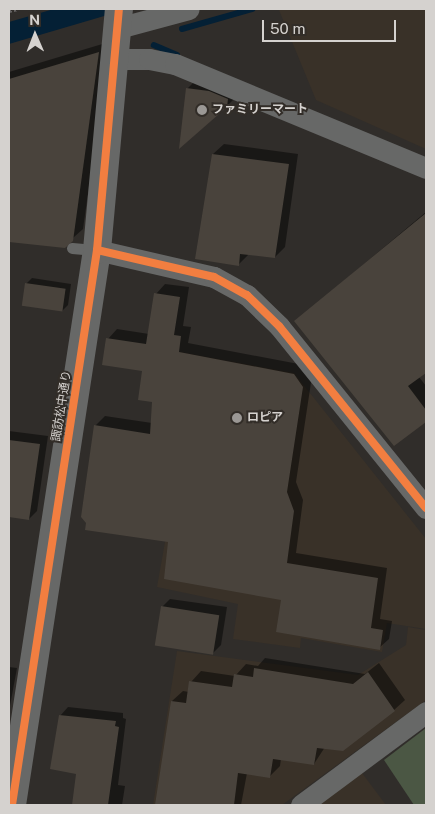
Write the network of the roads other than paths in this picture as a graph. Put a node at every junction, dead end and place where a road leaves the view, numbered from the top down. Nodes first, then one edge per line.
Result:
1 (189, 9) edge
2 (119, 17) edge
3 (116, 59) junction
4 (426, 168) edge
5 (85, 249) junction
6 (426, 508) edge
7 (426, 712) edge
8 (12, 805) edge
9 (301, 805) edge

1 - 2 street
2 - 3 street, 諏訪松中通り
3 - 4 street
3 - 5 street, 諏訪松中通り
5 - 6 street
5 - 8 street, 諏訪松中通り
7 - 9 street

